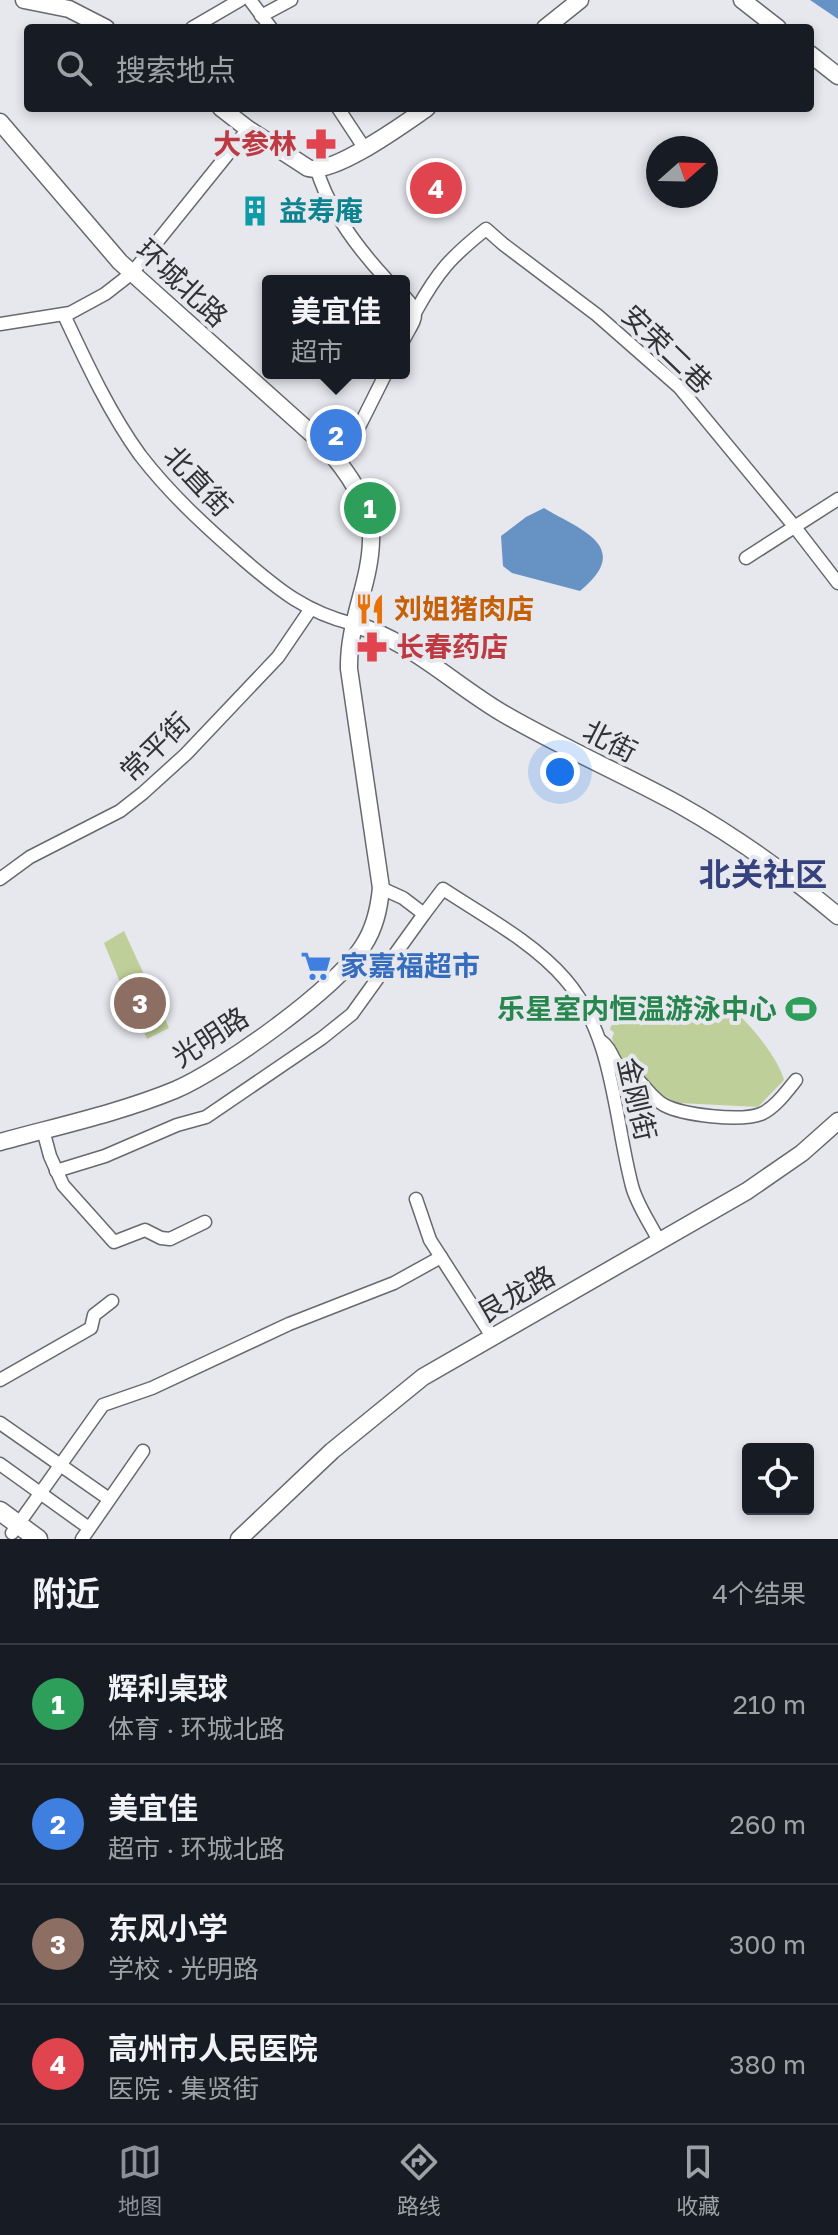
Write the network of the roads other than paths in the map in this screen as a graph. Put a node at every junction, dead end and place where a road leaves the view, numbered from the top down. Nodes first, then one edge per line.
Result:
1 (24, 0) edge
2 (240, 0) edge
3 (250, 0) edge
4 (291, 0) edge
5 (580, 0) edge
6 (742, 0) edge
7 (261, 16) junction
8 (98, 24) edge
9 (199, 24) edge
10 (268, 24) edge
11 (550, 24) edge
12 (773, 24) edge
13 (814, 57) edge
14 (838, 76) edge
15 (226, 112) edge
16 (341, 112) edge
17 (421, 112) edge
18 (0, 122) edge
19 (248, 129) junction
20 (365, 149) junction
21 (317, 170) junction
22 (132, 273) junction
23 (383, 275) edge
24 (410, 304) edge
25 (416, 311) junction
26 (64, 315) junction
27 (0, 324) edge
28 (410, 325) edge
29 (383, 379) edge
30 (338, 460) junction
31 (838, 499) edge
32 (794, 526) junction
33 (746, 558) dead end
34 (838, 583) edge
35 (310, 610) junction
36 (353, 624) junction
37 (0, 879) edge
38 (381, 888) junction
39 (424, 914) junction
40 (838, 916) edge
41 (598, 1039) junction
42 (796, 1080) dead end
43 (838, 1121) edge
44 (43, 1130) junction
45 (0, 1142) edge
46 (56, 1171) junction
47 (416, 1199) dead end
48 (205, 1222) dead end
49 (659, 1241) junction
50 (441, 1257) junction
51 (112, 1301) dead end
52 (493, 1338) junction
53 (0, 1380) edge
54 (0, 1423) edge
55 (143, 1451) dead end
56 (0, 1464) edge
57 (60, 1464) junction
58 (40, 1492) junction
59 (109, 1499) junction
60 (0, 1511) edge
61 (12, 1530) edge
62 (86, 1534) edge
63 (38, 1539) edge
64 (239, 1539) edge

1 - 8 street
2 - 9 street
3 - 7 street
4 - 7 street
5 - 11 street
6 - 12 street
7 - 10 street
13 - 14 street
15 - 19 street
16 - 20 street
17 - 20 street
18 - 22 street, 环城北路
19 - 21 street
19 - 22 street
20 - 21 street
21 - 23 street
22 - 26 street
22 - 30 street, 环城北路
24 - 25 street
25 - 28 street
25 - 32 street, 安荣二巷
26 - 27 street
26 - 35 street, 北直街
29 - 30 street
30 - 36 street, 环城北路
31 - 32 street
32 - 33 street
32 - 34 street, 安荣二巷
35 - 36 street, 北直街
35 - 37 street, 常平街
36 - 38 street, 环城北路
36 - 40 street, 北街
38 - 39 street
38 - 44 street, 光明路
39 - 41 street, 金刚街
39 - 46 street
41 - 42 street
41 - 49 street, 金刚街
43 - 49 street, 艮龙路
44 - 45 street, 光明路
44 - 46 street
46 - 48 street
47 - 50 street
49 - 52 street, 艮龙路
50 - 52 street
50 - 57 street
51 - 53 street
52 - 64 street, 艮龙路
54 - 57 street
55 - 59 street
56 - 58 street
57 - 58 street
57 - 59 street
58 - 61 street
58 - 62 street
59 - 62 street
60 - 61 main road
61 - 63 main road

